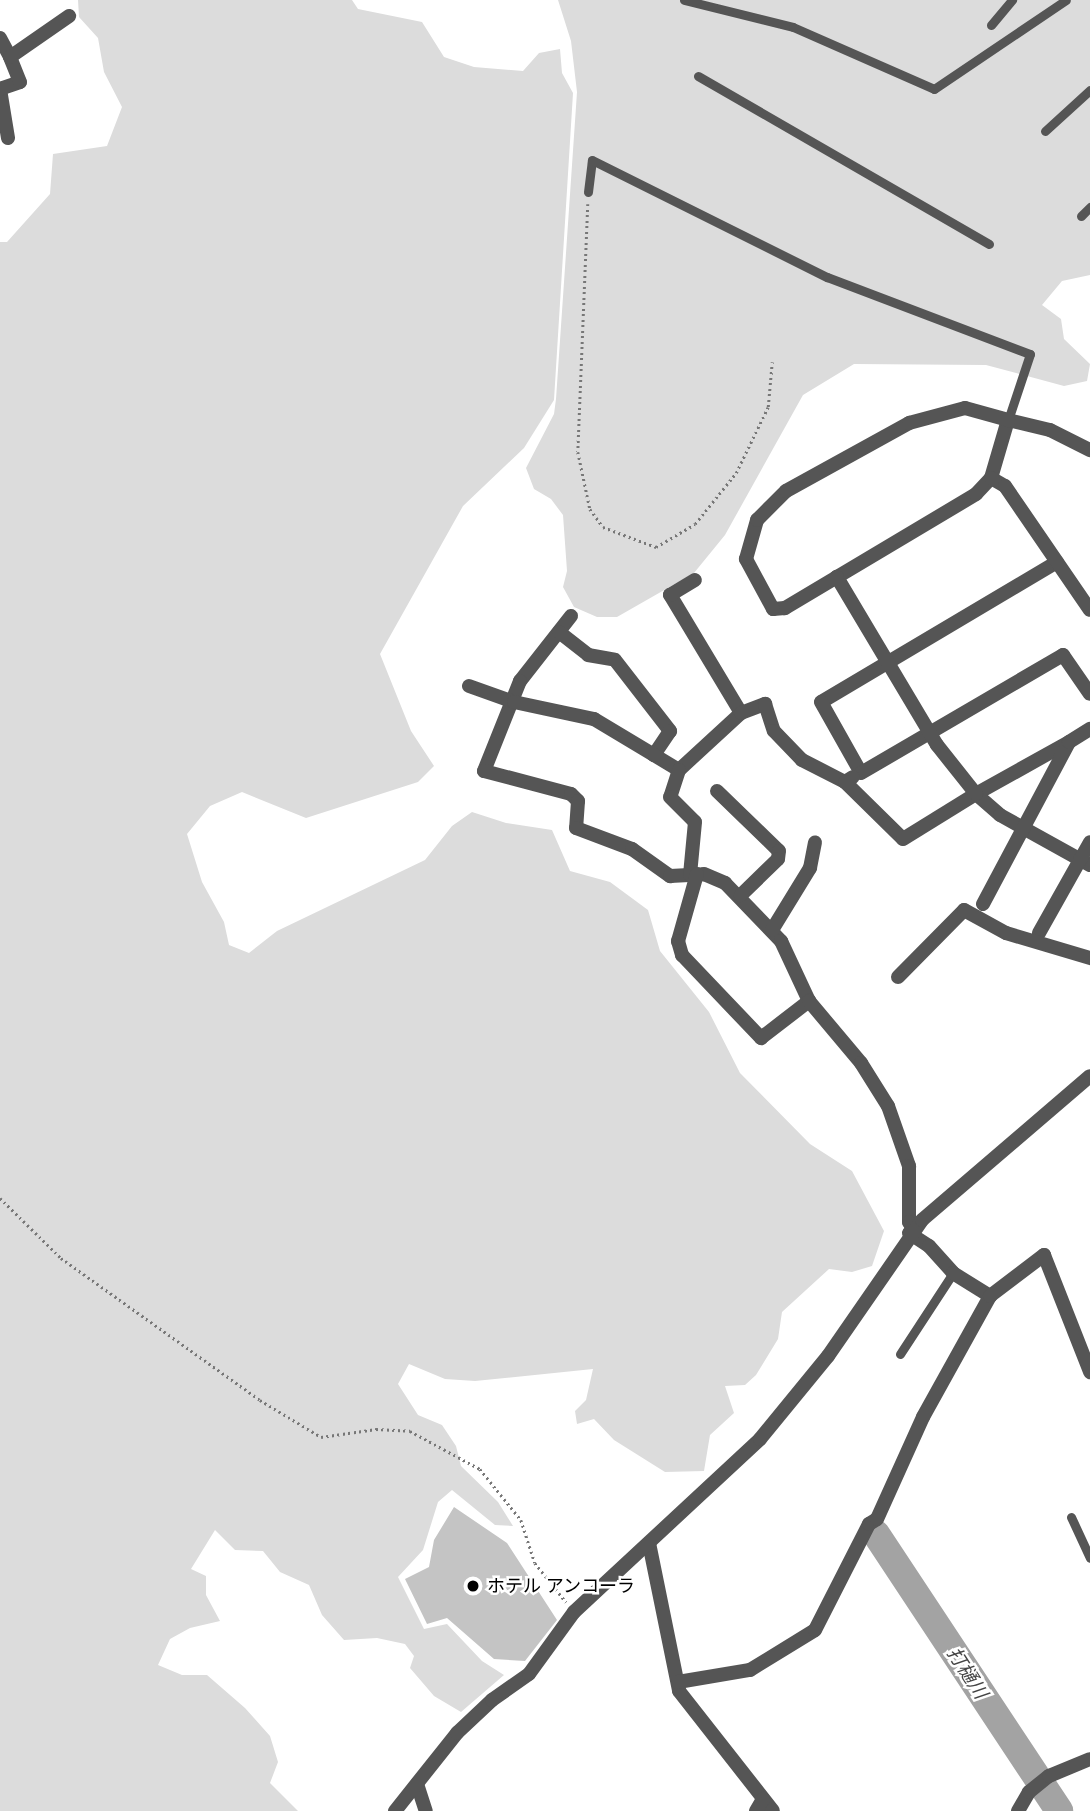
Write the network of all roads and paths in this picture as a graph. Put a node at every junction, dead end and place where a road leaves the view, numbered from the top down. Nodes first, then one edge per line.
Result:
1 (684, 0) edge
2 (1012, 0) edge
3 (1066, 0) edge
4 (69, 16) dead end
5 (991, 25) dead end
6 (0, 38) edge
7 (10, 57) junction
8 (698, 76) dead end
9 (1090, 90) edge
10 (1045, 131) dead end
11 (8, 138) dead end
12 (588, 192) joint
13 (1090, 207) edge
14 (1081, 216) dead end
15 (989, 244) dead end
16 (772, 362) dead end
17 (1008, 420) junction
18 (1090, 450) edge
19 (991, 478) junction
20 (1057, 562) junction
21 (837, 577) junction
22 (695, 580) dead end
23 (1090, 610) edge
24 (570, 616) dead end
25 (559, 632) junction
26 (889, 664) junction
27 (469, 686) dead end
28 (1090, 694) edge
29 (514, 702) junction
30 (741, 713) junction
31 (1090, 729) edge
32 (930, 733) junction
33 (1069, 741) junction
34 (654, 755) junction
35 (679, 770) junction
36 (861, 773) junction
37 (845, 782) junction
38 (717, 791) dead end
39 (976, 794) junction
40 (1024, 829) junction
41 (815, 842) dead end
42 (1090, 842) edge
43 (1085, 862) edge
44 (693, 875) junction
45 (741, 895) junction
46 (983, 904) dead end
47 (772, 930) junction
48 (1038, 933) dead end
49 (1090, 958) edge
50 (898, 977) dead end
51 (809, 1001) junction
52 (1090, 1076) edge
53 (0, 1198) edge
54 (911, 1231) junction
55 (953, 1273) junction
56 (990, 1296) junction
57 (900, 1354) dead end
58 (1090, 1372) edge
59 (1072, 1517) dead end
60 (649, 1543) junction
61 (1090, 1558) edge
62 (574, 1612) junction
63 (678, 1682) junction
64 (1090, 1759) edge
65 (417, 1784) junction
66 (760, 1805) edge
67 (395, 1811) edge
68 (426, 1811) edge
69 (773, 1811) edge
70 (1018, 1811) edge

1 - 3 lane
2 - 5 lane
4 - 7 street
6 - 7 street
7 - 11 street
8 - 15 lane
9 - 10 lane
12 - 16 path
12 - 17 lane
13 - 14 lane
17 - 18 street
17 - 19 street
17 - 21 street
19 - 20 street
19 - 21 street
20 - 23 street
20 - 26 street
21 - 26 street
22 - 30 street
24 - 25 street
25 - 29 street
25 - 34 street
26 - 32 street
26 - 36 street
27 - 29 street
28 - 32 street
29 - 34 street
29 - 44 street
30 - 35 street
30 - 37 street
31 - 33 street
32 - 36 street
32 - 39 street
33 - 39 street
33 - 40 street
34 - 35 street
35 - 44 street
36 - 37 street
37 - 39 street
38 - 45 street
39 - 40 street
40 - 43 street
40 - 46 street
41 - 47 street
42 - 43 street
43 - 48 street
44 - 45 street
44 - 51 street
45 - 47 street
47 - 51 street
49 - 50 street
51 - 54 street
52 - 54 street
53 - 62 path
54 - 55 street
54 - 60 street
55 - 56 street
55 - 57 lane
56 - 58 street
56 - 63 street
59 - 61 lane
60 - 62 street
60 - 63 street
62 - 65 street
63 - 66 street
64 - 70 street
65 - 67 street
65 - 68 street
66 - 69 street

